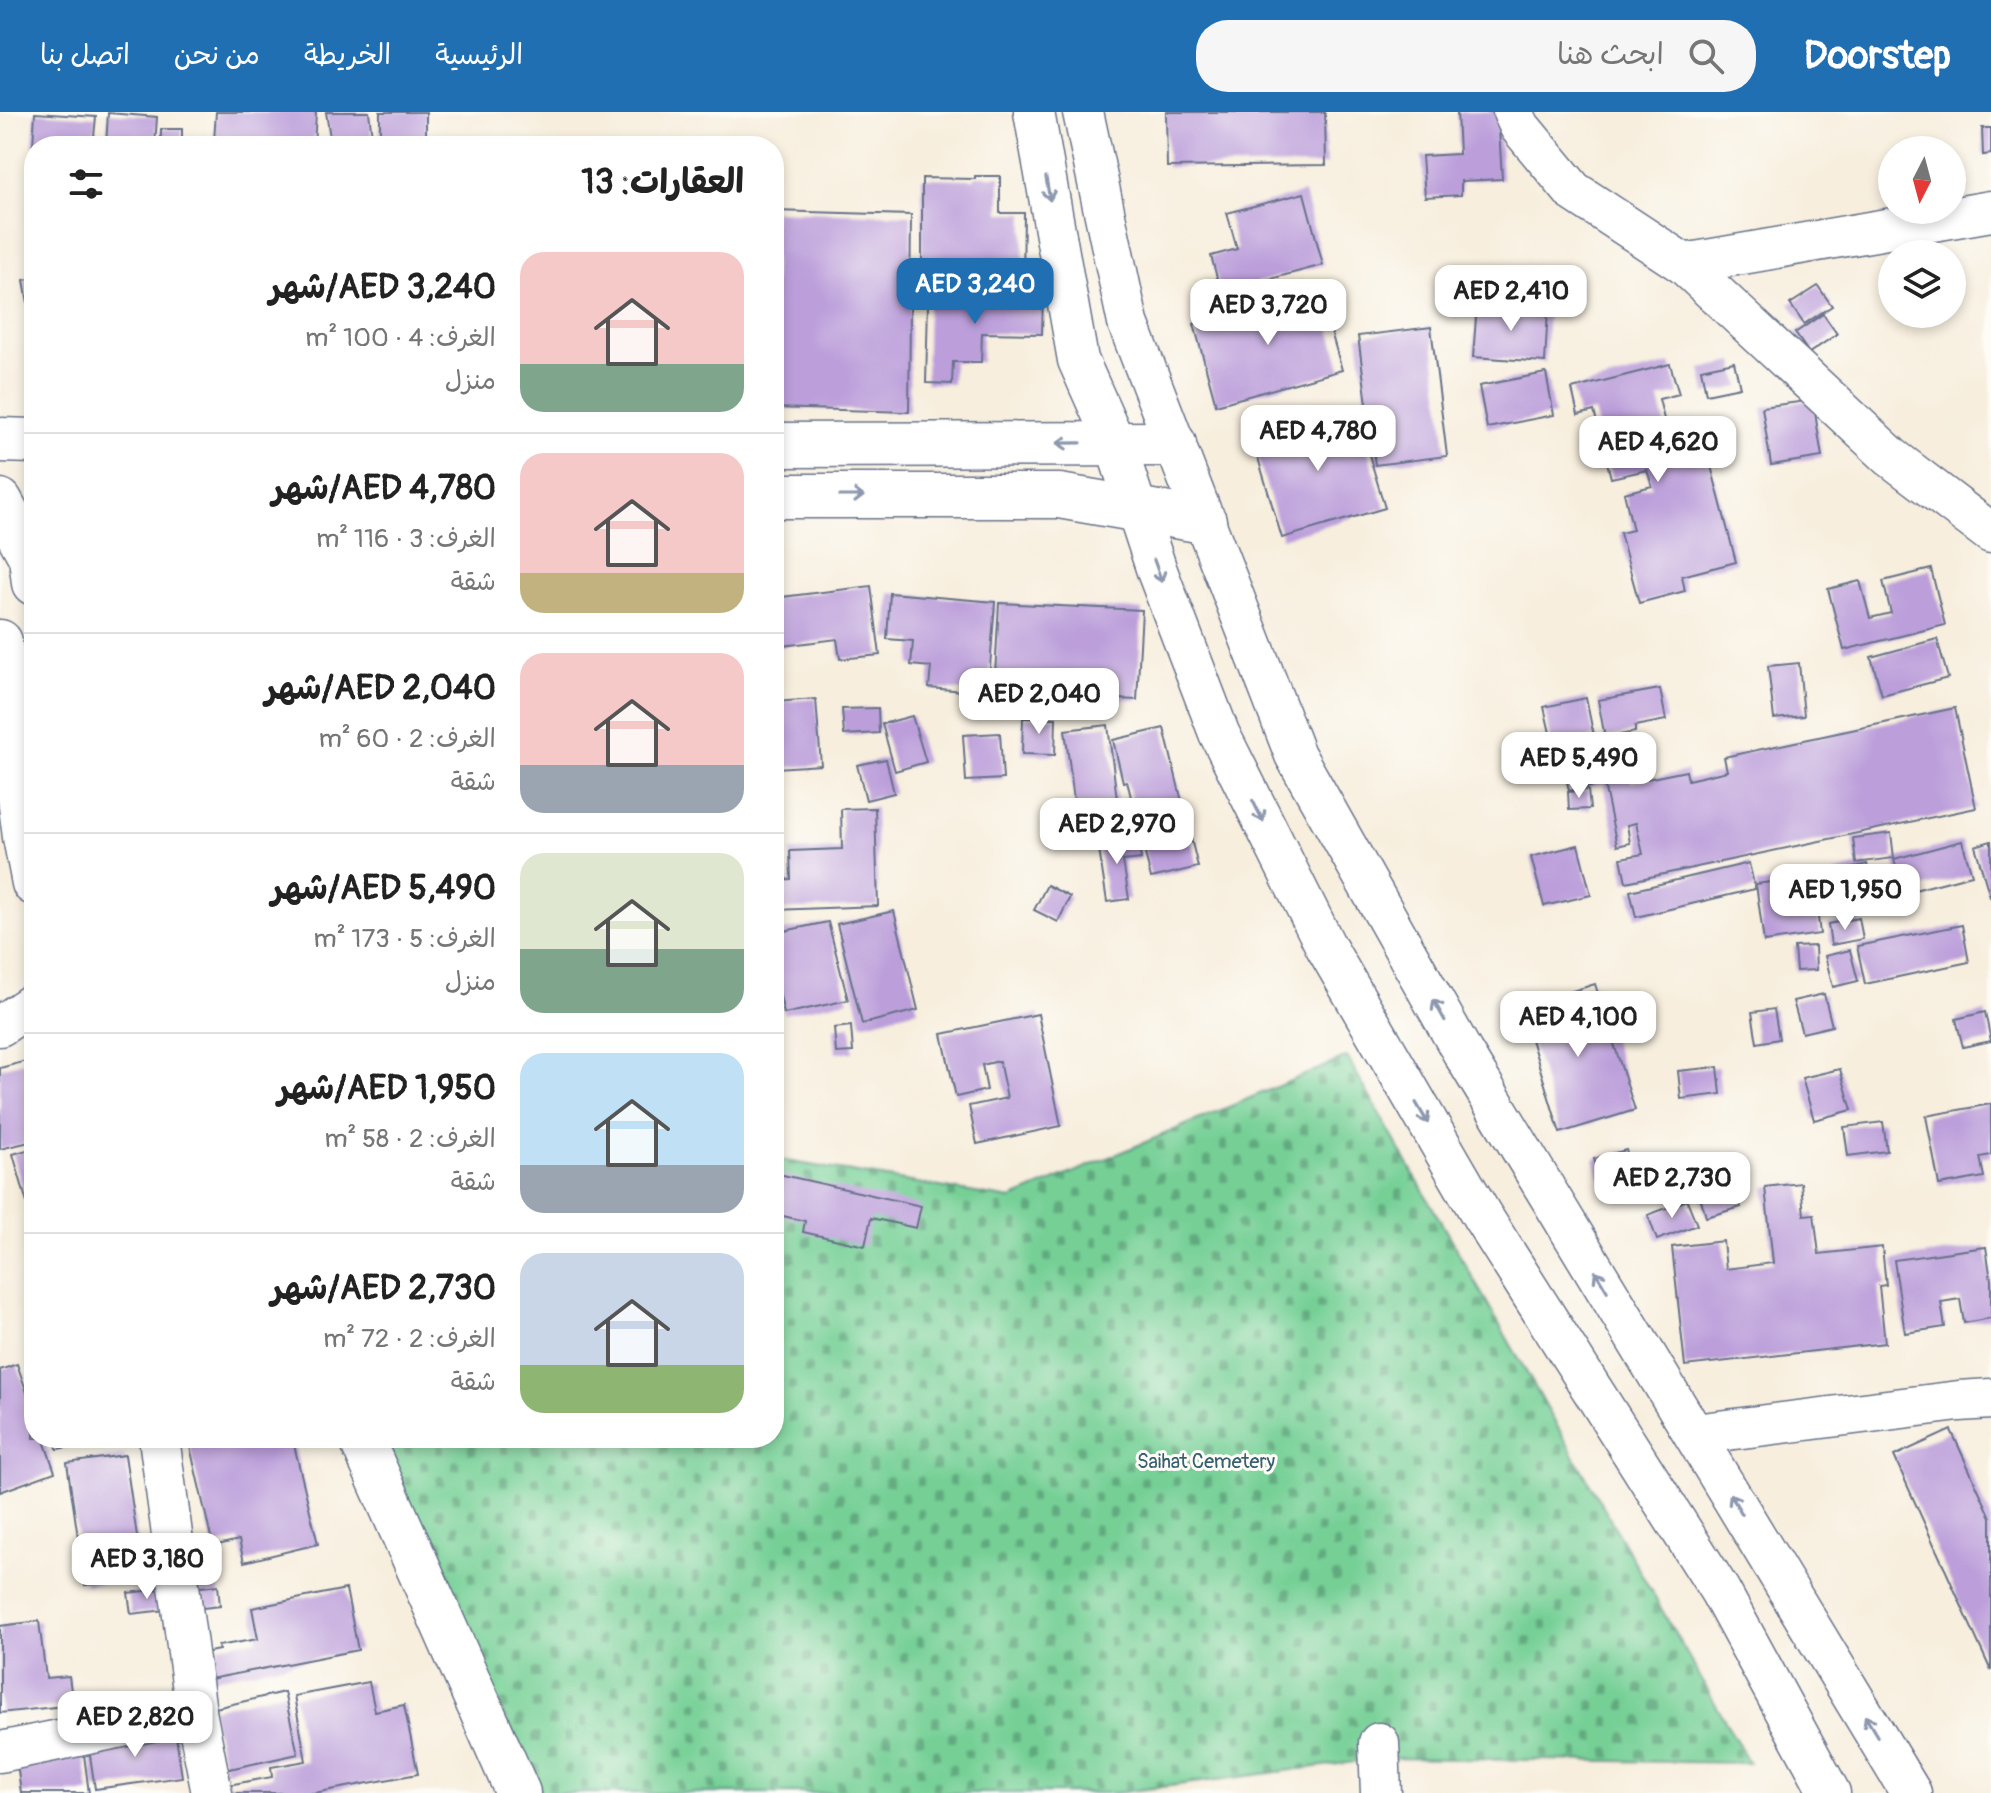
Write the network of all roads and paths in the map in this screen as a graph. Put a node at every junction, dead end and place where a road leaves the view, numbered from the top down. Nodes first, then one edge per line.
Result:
1 (1034, 112) edge
2 (1083, 112) edge
3 (1513, 112) edge
4 (1991, 211) edge
5 (1684, 264) junction
6 (0, 440) edge
7 (24, 441) edge
8 (1115, 443) junction
9 (1174, 444) junction
10 (784, 445) edge
11 (784, 496) edge
12 (24, 498) edge
13 (0, 499) edge
14 (1138, 511) junction
15 (1204, 521) junction
16 (1991, 533) edge
17 (24, 544) edge
18 (0, 642) edge
19 (24, 829) edge
20 (0, 878) edge
21 (24, 897) edge
22 (24, 1010) edge
23 (0, 1026) edge
24 (1991, 1399) edge
25 (1694, 1434) junction
26 (160, 1448) edge
27 (365, 1448) edge
28 (196, 1712) junction
29 (1379, 1743) dead end
30 (0, 1752) edge
31 (212, 1793) edge
32 (518, 1793) edge
33 (1381, 1793) edge
34 (1830, 1793) edge
35 (1911, 1793) edge

1 -> 8 street
2 - 9 street
3 - 5 street
4 - 5 street
5 - 16 street
6 - 7 main road
8 - 9 main road
8 -> 10 main road
8 - 14 street
9 - 15 street
11 -> 14 main road
12 - 13 main road
13 - 17 main road
14 - 15 main road
14 -> 34 street
25 -> 15 street
18 - 19 main road
20 - 21 main road
22 - 23 street
24 - 25 street
35 -> 25 street
26 - 28 street
27 - 32 main road
28 - 30 street
28 - 31 street
29 - 33 street

